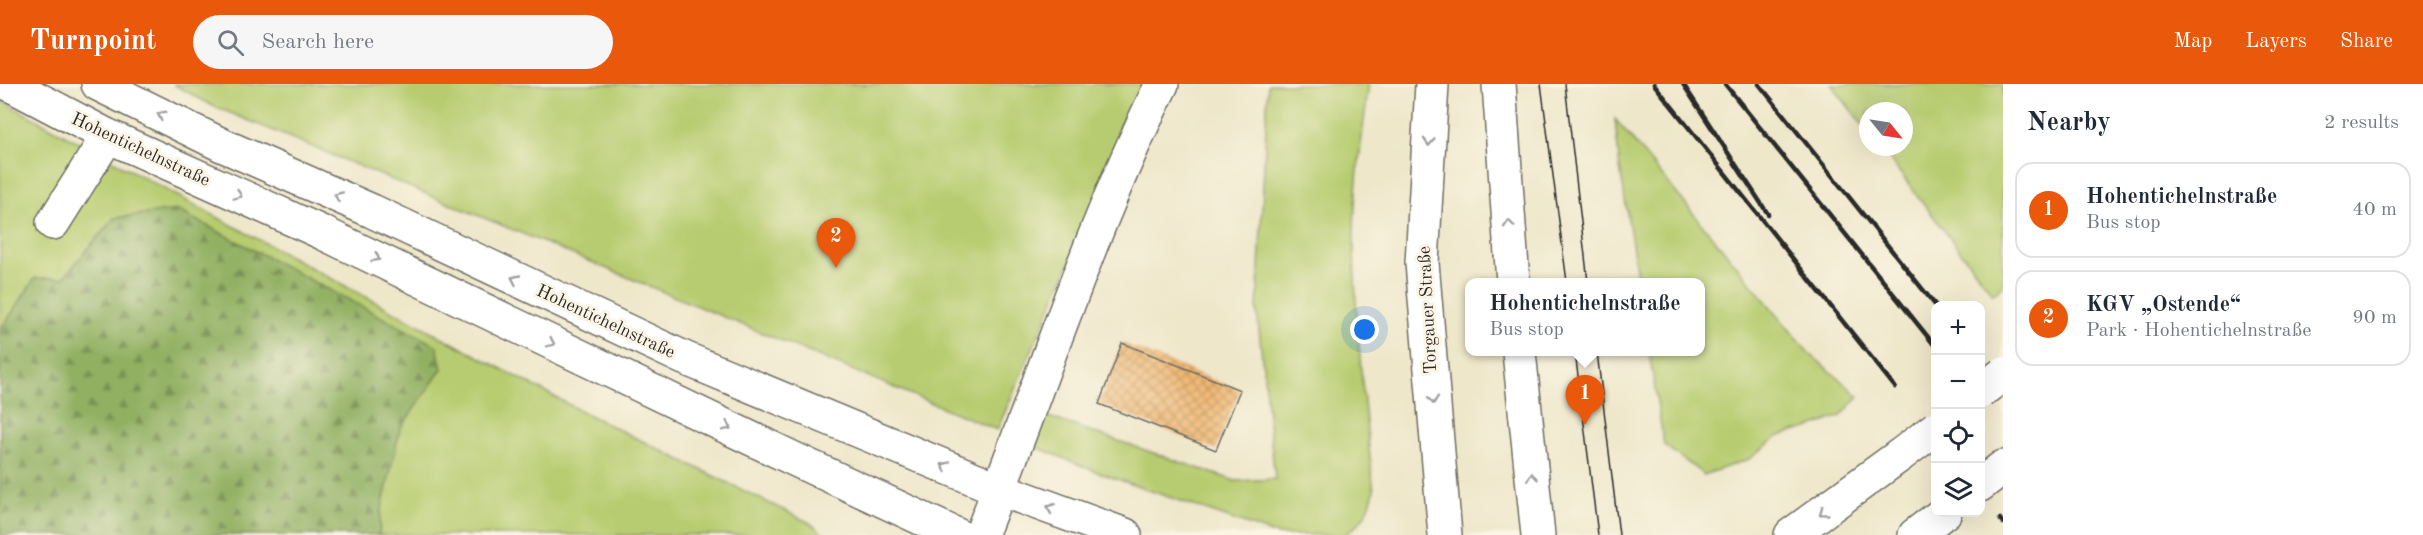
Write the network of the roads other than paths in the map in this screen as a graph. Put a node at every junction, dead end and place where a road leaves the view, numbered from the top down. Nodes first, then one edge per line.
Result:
1 (9, 84) edge
2 (98, 84) edge
3 (1162, 84) edge
4 (1432, 84) edge
5 (1499, 84) edge
6 (108, 136) junction
7 (53, 223) dead end
8 (1513, 278) edge
9 (1520, 356) edge
10 (2003, 374) edge
11 (1985, 388) edge
12 (1931, 431) edge
13 (2003, 467) edge
14 (1985, 481) edge
15 (999, 489) junction
16 (957, 535) edge
17 (981, 535) edge
18 (1125, 535) edge
19 (1445, 535) edge
20 (1538, 535) edge
21 (1791, 535) edge

1 - 6 main road, Hohentichelnstraße
15 -> 2 main road, Hohentichelnstraße
3 - 15 main road
4 -> 19 main road, Torgauer Straße
8 -> 5 main road
6 - 7 main road
6 -> 16 main road, Hohentichelnstraße
20 -> 9 main road
10 - 11 main road, bridge
12 -> 21 main road, bridge
13 - 14 main road
15 - 17 main road
18 -> 15 main road, Hohentichelnstraße

